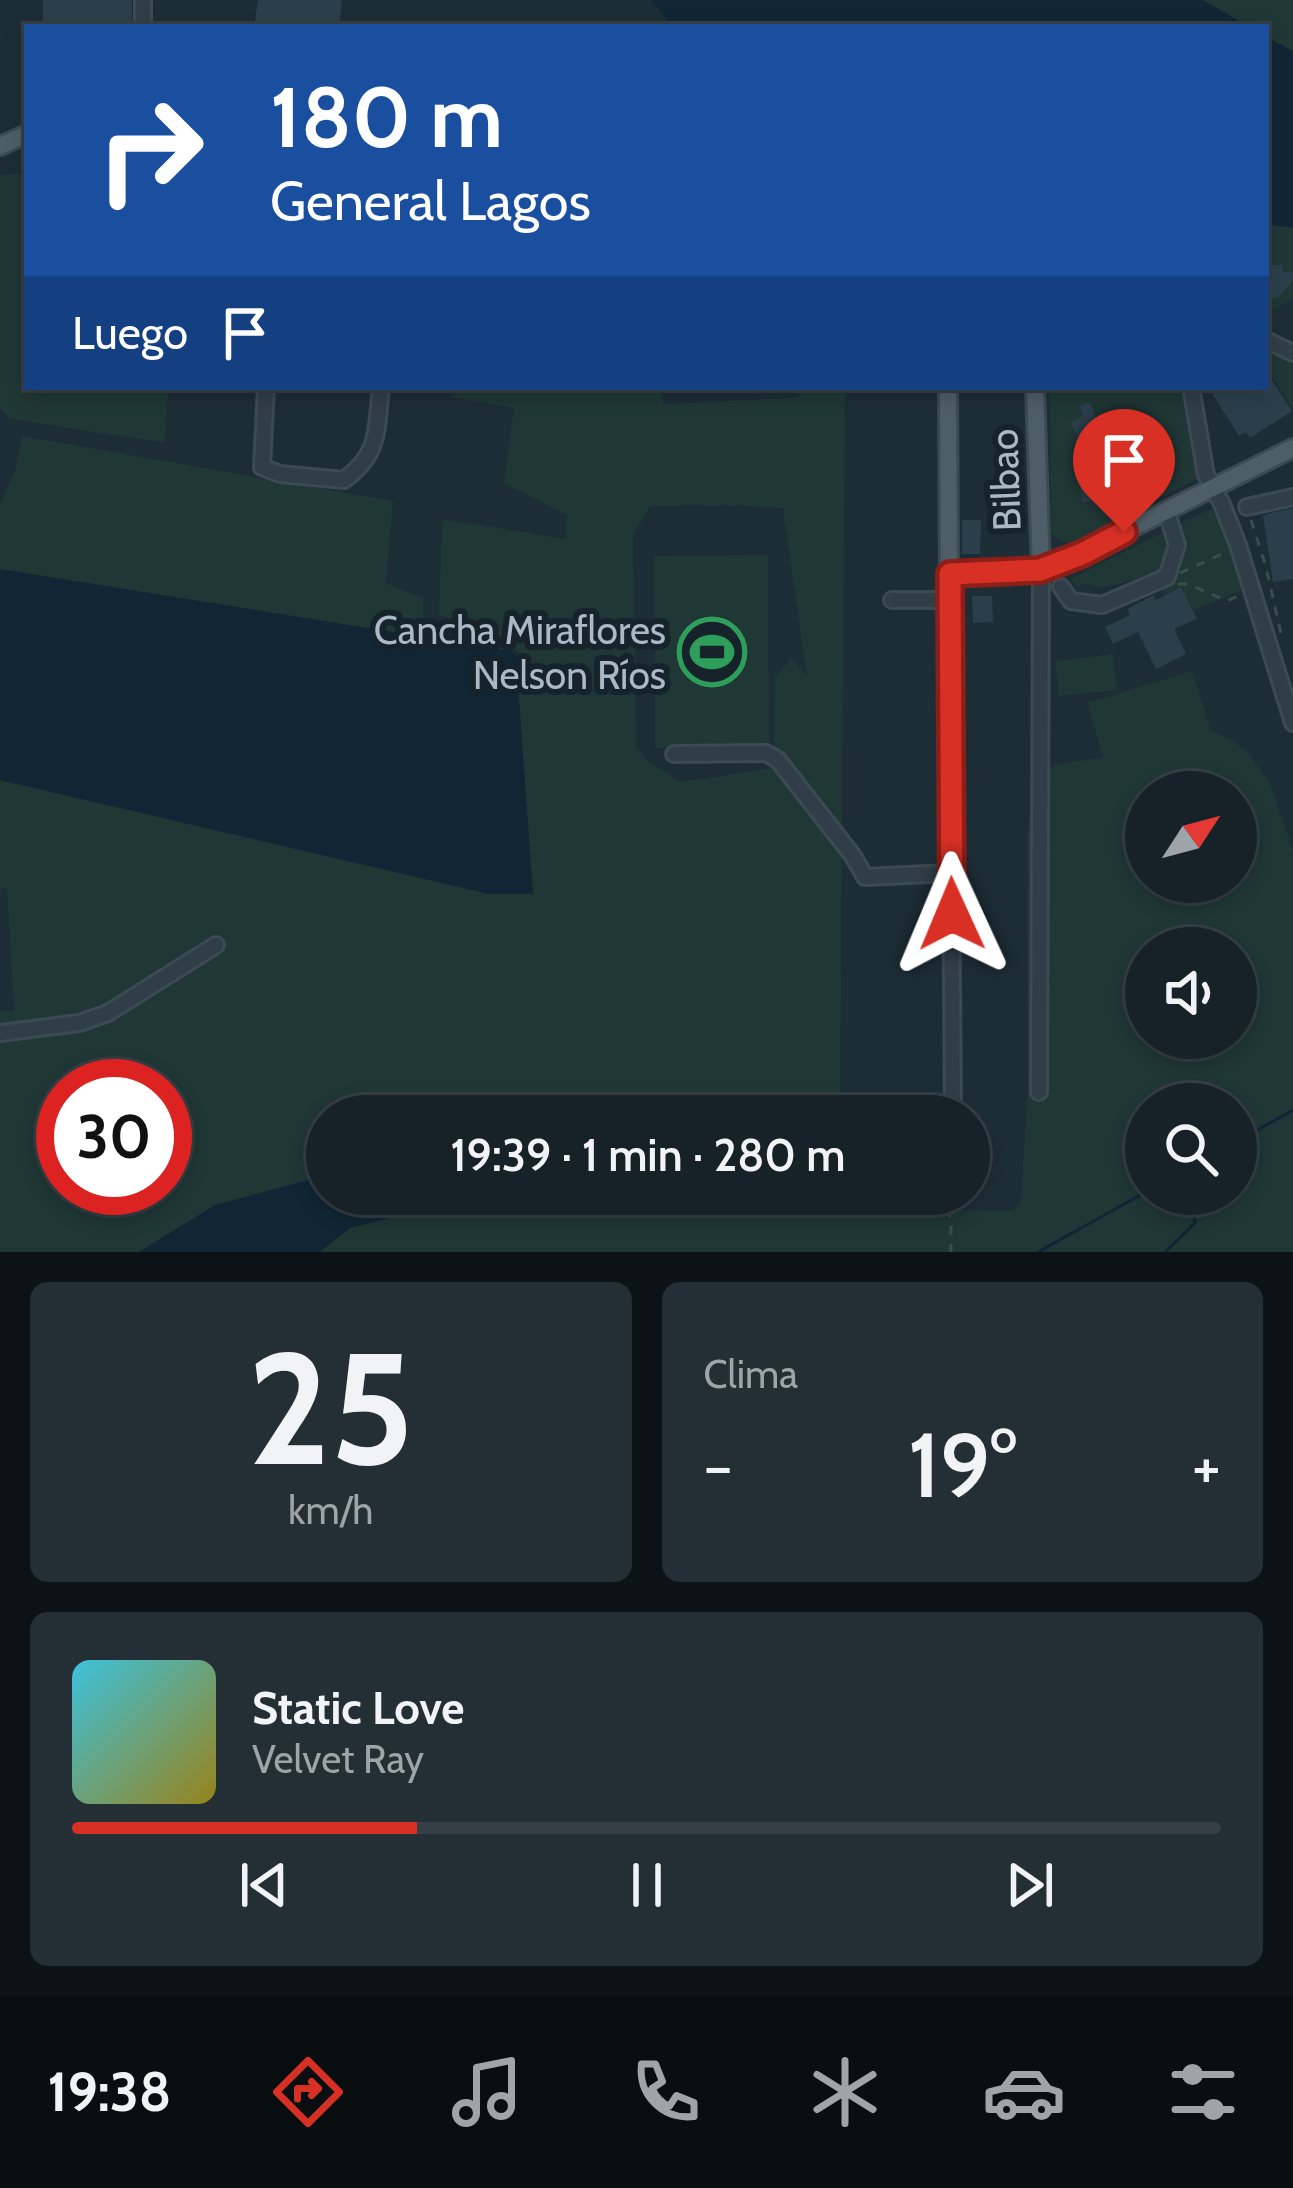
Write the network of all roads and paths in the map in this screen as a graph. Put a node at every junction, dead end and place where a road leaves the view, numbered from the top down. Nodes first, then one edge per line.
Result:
1 (266, 390) edge
2 (381, 390) edge
3 (948, 390) edge
4 (1034, 390) edge
5 (1191, 390) edge
6 (1292, 450) edge
7 (1211, 488) junction
8 (1293, 497) edge
9 (1247, 507) joint
10 (1166, 510) junction
11 (1238, 545) junction
12 (1040, 570) junction
13 (950, 574) junction
14 (1163, 580) junction
15 (1061, 586) dead end
16 (1252, 589) junction
17 (950, 599) junction
18 (892, 600) dead end
19 (1282, 640) dead end
20 (1293, 722) edge
21 (674, 754) dead end
22 (951, 873) junction
23 (216, 945) dead end
24 (0, 1034) edge
25 (1039, 1092) dead end
26 (953, 1095) edge
27 (949, 1215) edge
28 (951, 1252) edge

1 - 2 street
3 - 13 main road
4 - 12 main road, Bilbao
5 - 7 street
6 - 7 main road
7 - 10 main road
7 - 11 street
8 - 9 street
9 - 19 path
10 - 12 main road
10 - 14 street
11 - 14 path
11 - 16 street
12 - 13 main road
12 - 25 street
13 - 17 street
14 - 15 street
14 - 16 path
16 - 20 street
17 - 18 street
17 - 22 street
21 - 22 street
22 - 26 street
23 - 24 street
27 - 28 path

